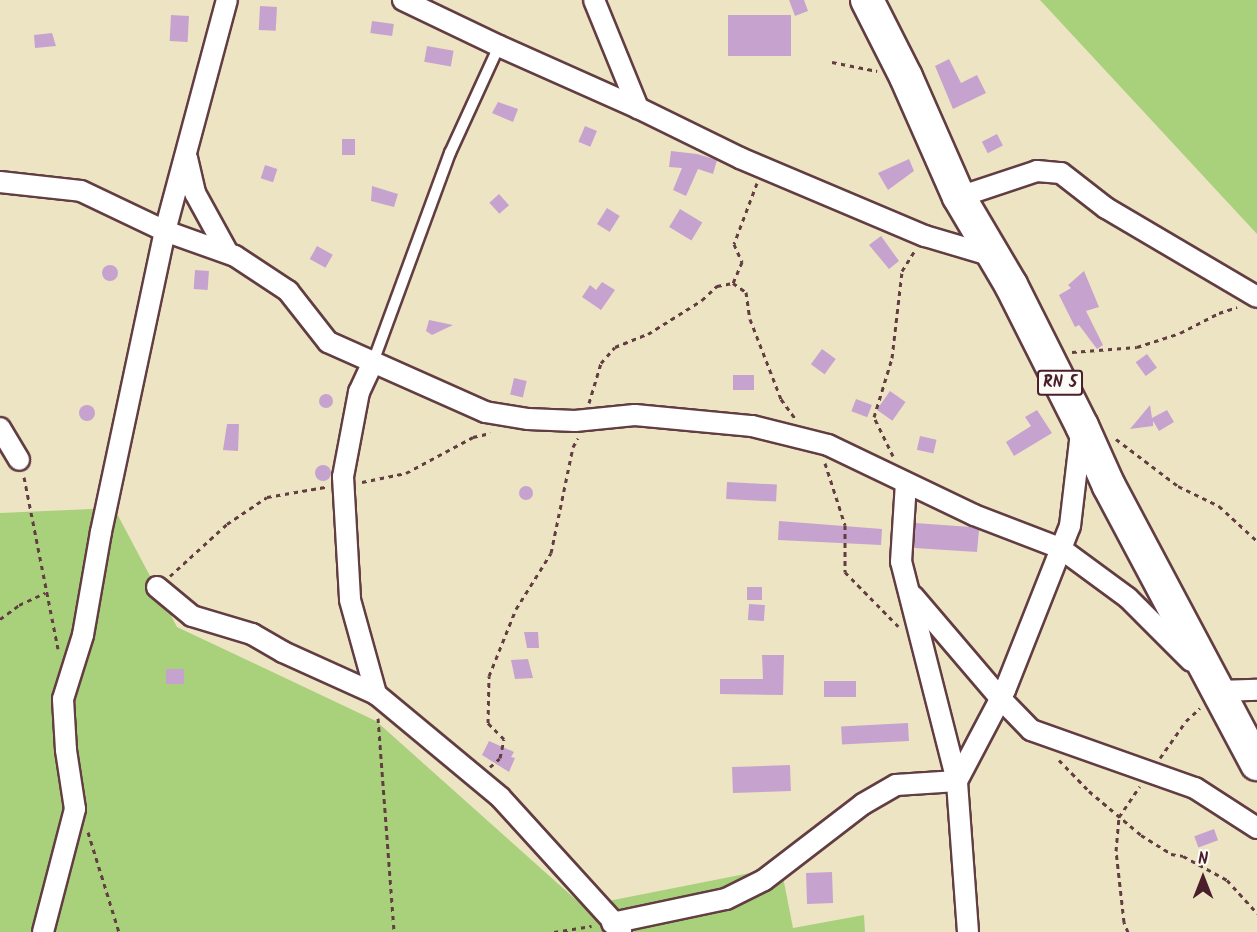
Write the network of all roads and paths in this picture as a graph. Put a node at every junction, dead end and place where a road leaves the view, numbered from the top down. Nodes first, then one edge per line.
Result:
1 (228, 0) edge
2 (403, 0) edge
3 (594, 0) edge
4 (867, 0) edge
5 (499, 46) junction
6 (832, 62) dead end
7 (906, 76) junction
8 (638, 108) junction
9 (186, 155) junction
10 (0, 182) edge
11 (959, 197) junction
12 (165, 231) junction
13 (925, 236) junction
14 (228, 254) junction
15 (993, 256) junction
16 (734, 283) dead end
17 (1251, 301) edge
18 (1046, 356) junction
19 (373, 362) junction
20 (587, 420) junction
21 (1082, 426) junction
22 (0, 428) edge
23 (501, 430) dead end
24 (19, 460) joint
25 (899, 479) junction
26 (344, 484) junction
27 (1257, 541) edge
28 (1060, 548) junction
29 (157, 587) joint
30 (45, 592) junction
31 (911, 594) junction
32 (0, 619) edge
33 (59, 654) dead end
34 (1257, 690) edge
35 (1219, 691) junction
36 (376, 694) junction
37 (1000, 698) junction
38 (1031, 730) junction
39 (1257, 764) edge
40 (1150, 772) junction
41 (477, 777) junction
42 (957, 781) junction
43 (1119, 817) junction
44 (1257, 828) edge
45 (87, 829) dead end
46 (1257, 913) edge
47 (617, 927) edge
48 (43, 932) edge
49 (119, 932) edge
50 (394, 932) edge
51 (554, 932) edge
52 (968, 932) edge
53 (1128, 932) edge

1 - 9 street
2 - 5 street
3 - 8 street
4 - 7 main road, RN 5
5 - 8 street
5 - 19 lane
6 - 7 path
7 - 11 main road, RN 5
8 - 13 street
9 - 12 street
9 - 14 street
10 - 12 street
11 - 15 main road, RN 5
11 - 17 street
12 - 14 street
12 - 48 street
13 - 15 street
13 - 25 path
14 - 19 street
15 - 18 main road, RN 5
16 - 20 path
17 - 18 path
18 - 21 main road, RN 5
19 - 20 street
19 - 26 street
20 - 25 street
20 - 41 path
21 - 27 path
21 - 28 street
21 - 35 main road, RN 5
22 - 24 street
23 - 26 path
24 - 30 path
25 - 28 street
25 - 31 street
26 - 29 path
26 - 36 street
28 - 35 street
28 - 37 street
29 - 36 street
30 - 32 path
30 - 33 path
31 - 37 street
31 - 42 street
34 - 35 street
35 - 39 main road, RN 5
35 - 40 path
36 - 41 street
36 - 50 path
37 - 38 street
37 - 42 street
38 - 40 street
38 - 43 path
40 - 43 path
40 - 44 street
41 - 47 street
42 - 47 street
42 - 52 street
43 - 46 path
43 - 53 path
45 - 49 path
47 - 51 path

